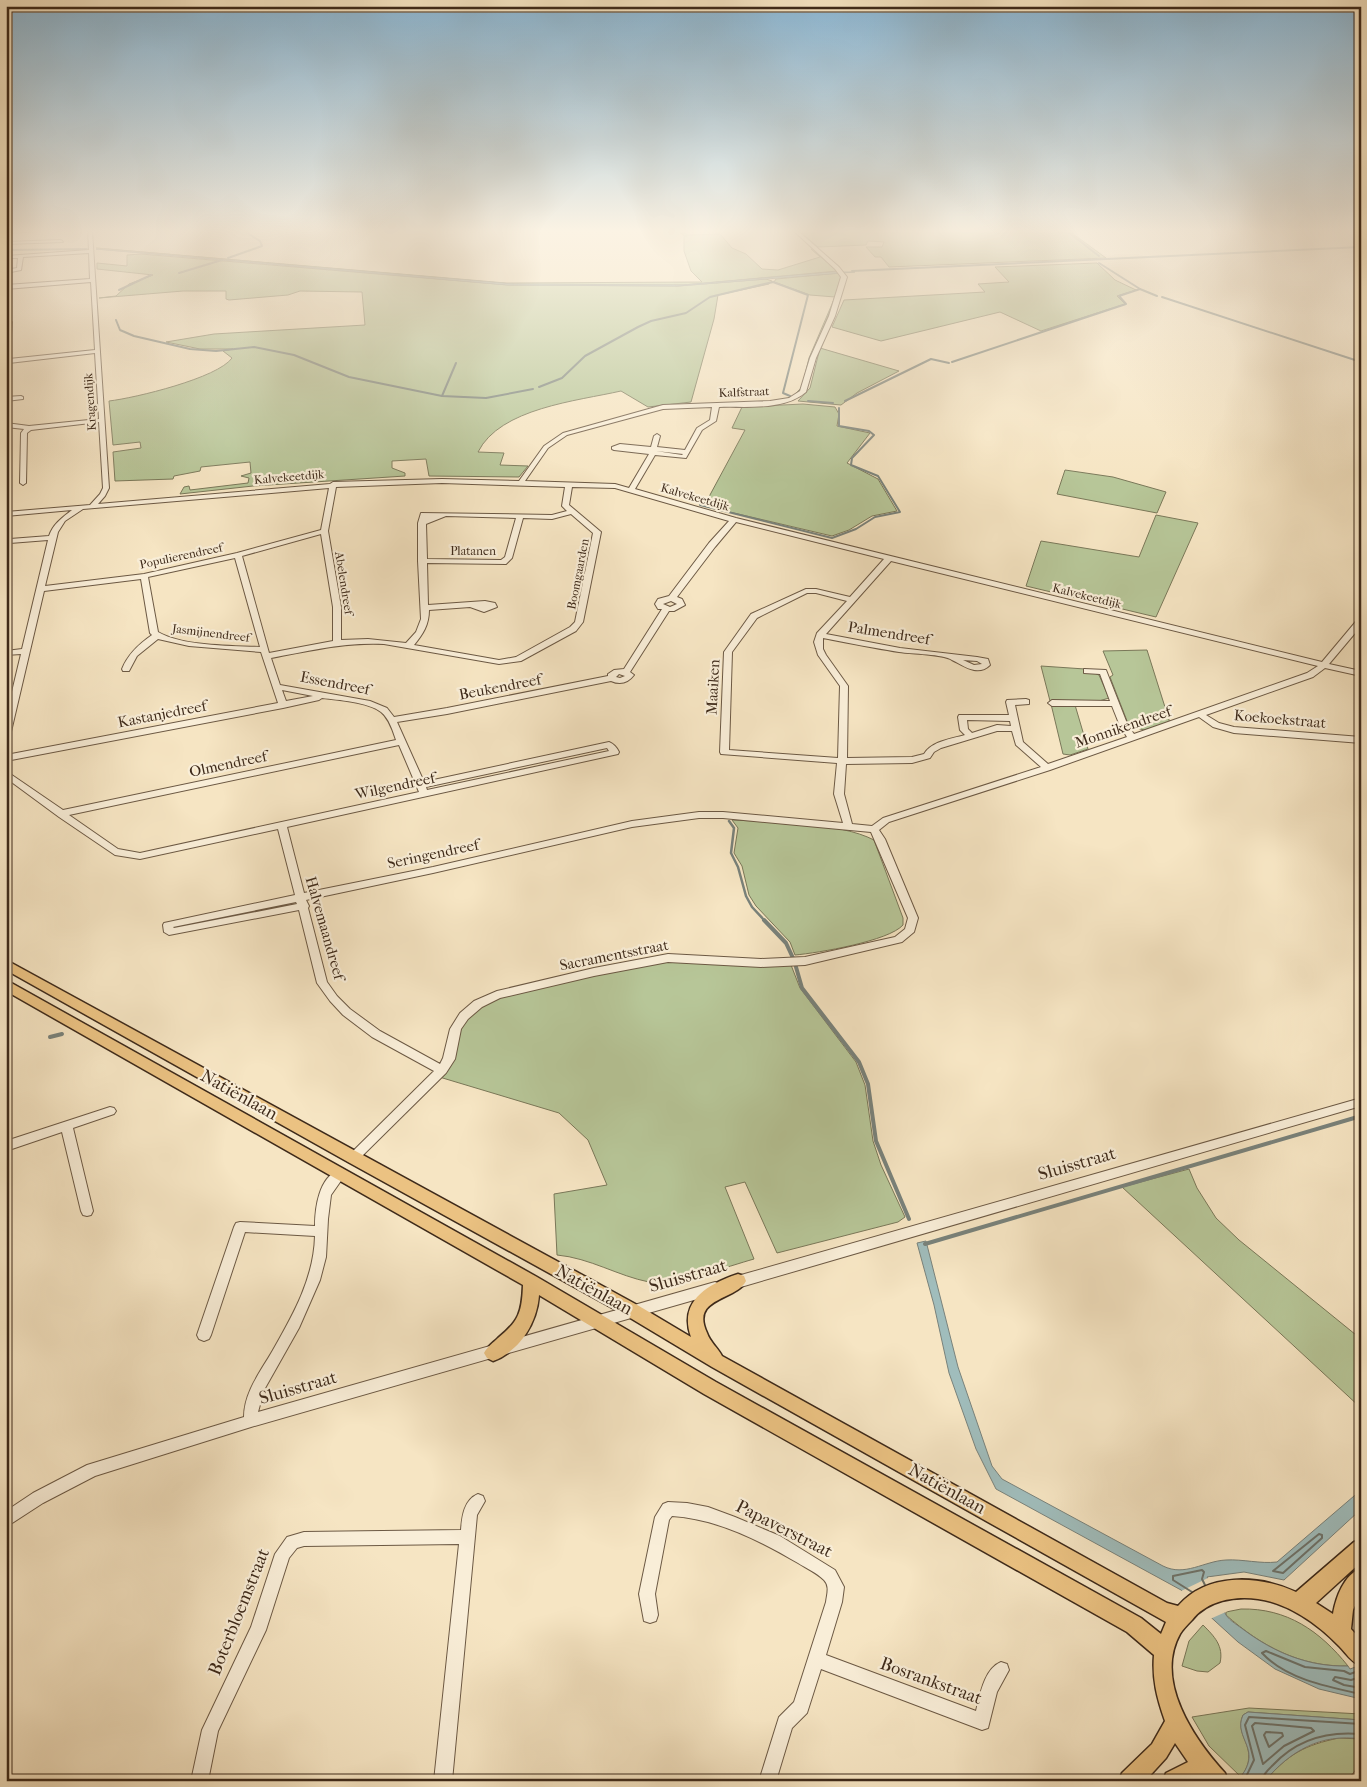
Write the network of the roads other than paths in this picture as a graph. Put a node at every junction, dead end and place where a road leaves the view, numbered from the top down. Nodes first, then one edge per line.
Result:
1 (95, 314) edge
2 (831, 314) edge
3 (9, 322) dead end
4 (98, 351) junction
5 (6, 362) edge
6 (21, 398) dead end
7 (6, 399) edge
8 (716, 404) junction
9 (103, 420) junction
10 (6, 424) edge
11 (29, 428) junction
12 (657, 436) dead end
13 (652, 452) junction
14 (23, 483) dead end
15 (333, 484) junction
16 (521, 484) junction
17 (569, 484) junction
18 (631, 490) junction
19 (92, 506) junction
20 (80, 508) junction
21 (570, 512) junction
22 (6, 514) edge
23 (520, 516) junction
24 (734, 520) junction
25 (324, 531) junction
26 (52, 538) junction
27 (10, 541) dead end
28 (238, 555) junction
29 (889, 558) junction
30 (422, 561) junction
31 (144, 576) junction
32 (40, 589) junction
33 (850, 599) junction
34 (471, 604) dead end
35 (425, 608) junction
36 (1361, 621) edge
37 (820, 635) junction
38 (157, 636) junction
39 (337, 644) junction
40 (408, 646) junction
41 (26, 651) junction
42 (6, 653) edge
43 (265, 653) junction
44 (954, 657) dead end
45 (1324, 665) junction
46 (126, 669) dead end
47 (1087, 671) dead end
48 (1361, 674) edge
49 (277, 688) junction
50 (322, 694) junction
51 (1026, 702) dead end
52 (1052, 703) dead end
53 (1116, 704) junction
54 (283, 705) junction
55 (1200, 714) junction
56 (1013, 718) junction
57 (392, 720) junction
58 (1015, 729) junction
59 (6, 736) edge
60 (970, 736) junction
61 (1132, 738) junction
62 (1361, 740) edge
63 (401, 742) junction
64 (6, 758) edge
65 (842, 761) junction
66 (1047, 768) junction
67 (6, 774) edge
68 (423, 789) junction
69 (62, 815) junction
70 (282, 824) junction
71 (848, 825) junction
72 (874, 829) junction
73 (301, 902) junction
74 (6, 964) edge
75 (6, 985) edge
76 (442, 1070) junction
77 (1361, 1102) edge
78 (110, 1111) dead end
79 (66, 1125) junction
80 (6, 1146) edge
81 (352, 1158) junction
82 (340, 1175) junction
83 (87, 1211) dead end
84 (320, 1231) junction
85 (738, 1281) junction
86 (531, 1282) junction
87 (633, 1311) junction
88 (598, 1321) junction
89 (204, 1335) dead end
90 (493, 1353) junction
91 (718, 1362) junction
92 (251, 1421) junction
93 (478, 1501) dead end
94 (6, 1520) edge
95 (468, 1536) junction
96 (1361, 1549) edge
97 (1361, 1578) edge
98 (1298, 1602) junction
99 (1184, 1614) junction
100 (650, 1615) dead end
101 (1341, 1633) junction
102 (1164, 1655) junction
103 (1361, 1656) edge
104 (816, 1659) junction
105 (1001, 1670) dead end
106 (1175, 1724) junction
107 (1211, 1775) edge
108 (198, 1781) edge
109 (443, 1781) edge
110 (767, 1781) edge
111 (1130, 1781) edge
112 (1174, 1781) edge

1 - 4 street, Kragendijk
2 - 8 street, Kalfstraat
3 - 5 street
4 - 5 street
4 - 9 street, Kragendijk
6 - 7 street
8 - 13 street
8 - 16 street, Kalfstraat
9 - 11 street
9 - 19 street, Kragendijk
10 - 11 street
11 - 14 street
12 - 13 street
13 - 18 street
15 - 16 street, Kalvekeetdijk
15 - 19 street, Kalvekeetdijk
15 - 25 street, Abelendreef
16 - 17 street, Kalvekeetdijk
17 - 18 street, Kalvekeetdijk
17 - 21 street
18 - 24 street, Kalvekeetdijk
19 - 20 street, Kalvekeetdijk
20 - 22 street, Kalvekeetdijk
20 - 26 street
21 - 23 street
21 - 40 street, Boomgaarden
23 - 30 street, Platanen
23 - 30 street
24 - 29 street, Kalvekeetdijk
24 - 57 street, Beukendreef
25 - 28 street, Populierendreef
25 - 39 street, Abelendreef
26 - 27 street
26 - 32 street
28 - 31 street, Populierendreef
28 - 43 street, Essendreef
29 - 33 street
29 - 45 street, Kalvekeetdijk
30 - 35 street
31 - 32 street, Populierendreef
31 - 38 street, Jasmijnendreef
32 - 41 street
33 - 37 street
33 - 65 street, Maaiken
34 - 35 street
35 - 40 street
36 - 45 street, Monnikendreef
37 - 44 street, Palmendreef
37 - 65 street
38 - 43 street, Jasmijnendreef
38 - 46 street
39 - 40 street, Boomgaarden
39 - 43 street
41 - 42 street
41 - 59 street
43 - 49 street, Essendreef
45 - 48 street, Kalvekeetdijk
45 - 55 street, Monnikendreef
47 - 53 street
49 - 50 street, Essendreef
49 - 54 street, Essendreef
50 - 54 street, Kastanjedreef
50 - 57 street, Essendreef
51 - 56 street
52 - 53 street
53 - 61 street
54 - 64 street, Kastanjedreef
55 - 61 street, Monnikendreef
55 - 62 street, Koekoekstraat
56 - 58 street
56 - 60 street
57 - 63 street, Essendreef
58 - 60 street
58 - 66 street
60 - 65 street
61 - 66 street, Monnikendreef
63 - 68 street, Essendreef
63 - 69 street, Olmendreef
65 - 71 street
66 - 72 street, Monnikendreef
67 - 69 street, Wilgendreef
68 - 68 street, Wilgendreef
68 - 70 street, Wilgendreef
69 - 70 street, Wilgendreef
70 - 73 street, Halvemaandreef
71 - 72 street
71 - 73 street, Seringendreef
72 - 76 street, Sacramentsstraat
73 - 73 street, Seringendreef
73 - 76 street, Halvemaandreef
74 - 81 main road, Natiënlaan
75 - 82 main road, Natiënlaan
76 - 81 street, Sacramentsstraat
77 - 85 street, Sluisstraat
78 - 79 street
79 - 80 street
79 - 83 street
81 - 87 main road, Natiënlaan
82 - 84 street
82 - 86 main road, Natiënlaan
84 - 89 street
84 - 92 street
85 - 87 street, Sluisstraat
85 - 91 main road
86 - 88 main road, Natiënlaan
86 - 90 main road
87 - 88 street, Sluisstraat
87 - 91 main road, Natiënlaan
88 - 90 street, Sluisstraat
88 - 102 main road, Natiënlaan
90 - 92 street, Sluisstraat
91 - 99 main road, Natiënlaan
92 - 94 street, Sluisstraat
93 - 95 street
95 - 108 street, Boterbloemstraat
95 - 109 street
96 - 98 main road
97 - 101 main road
98 - 99 main road
98 - 101 main road
99 - 102 main road
100 - 104 street, Papaverstraat
101 - 103 main road
102 - 106 main road
104 - 105 street, Bosrankstraat
104 - 110 street, Papaverstraat
106 - 107 main road
106 - 111 main road
107 - 112 main road

